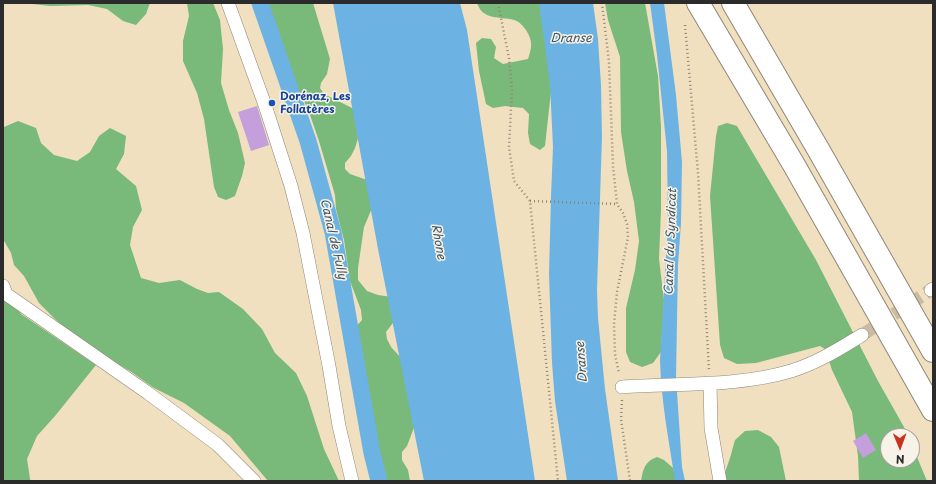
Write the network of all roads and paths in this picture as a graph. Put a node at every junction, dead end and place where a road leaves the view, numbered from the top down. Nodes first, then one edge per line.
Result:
1 (228, 3) edge
2 (498, 3) edge
3 (602, 3) edge
4 (698, 3) edge
5 (733, 3) edge
6 (686, 25) dead end
7 (530, 201) junction
8 (617, 204) junction
9 (3, 286) edge
10 (862, 335) tunnel mouth
11 (933, 351) edge
12 (710, 383) junction
13 (622, 387) junction
14 (933, 410) edge
15 (254, 481) edge
16 (352, 481) edge
17 (558, 481) edge
18 (630, 481) edge
19 (720, 481) edge

1 - 16 street
2 - 7 path
3 - 8 path
4 - 14 highway
5 - 11 highway
6 - 12 path
7 - 8 path
7 - 17 path
8 - 13 path
9 - 15 street
10 - 12 street
12 - 13 street
12 - 19 street
13 - 18 path

